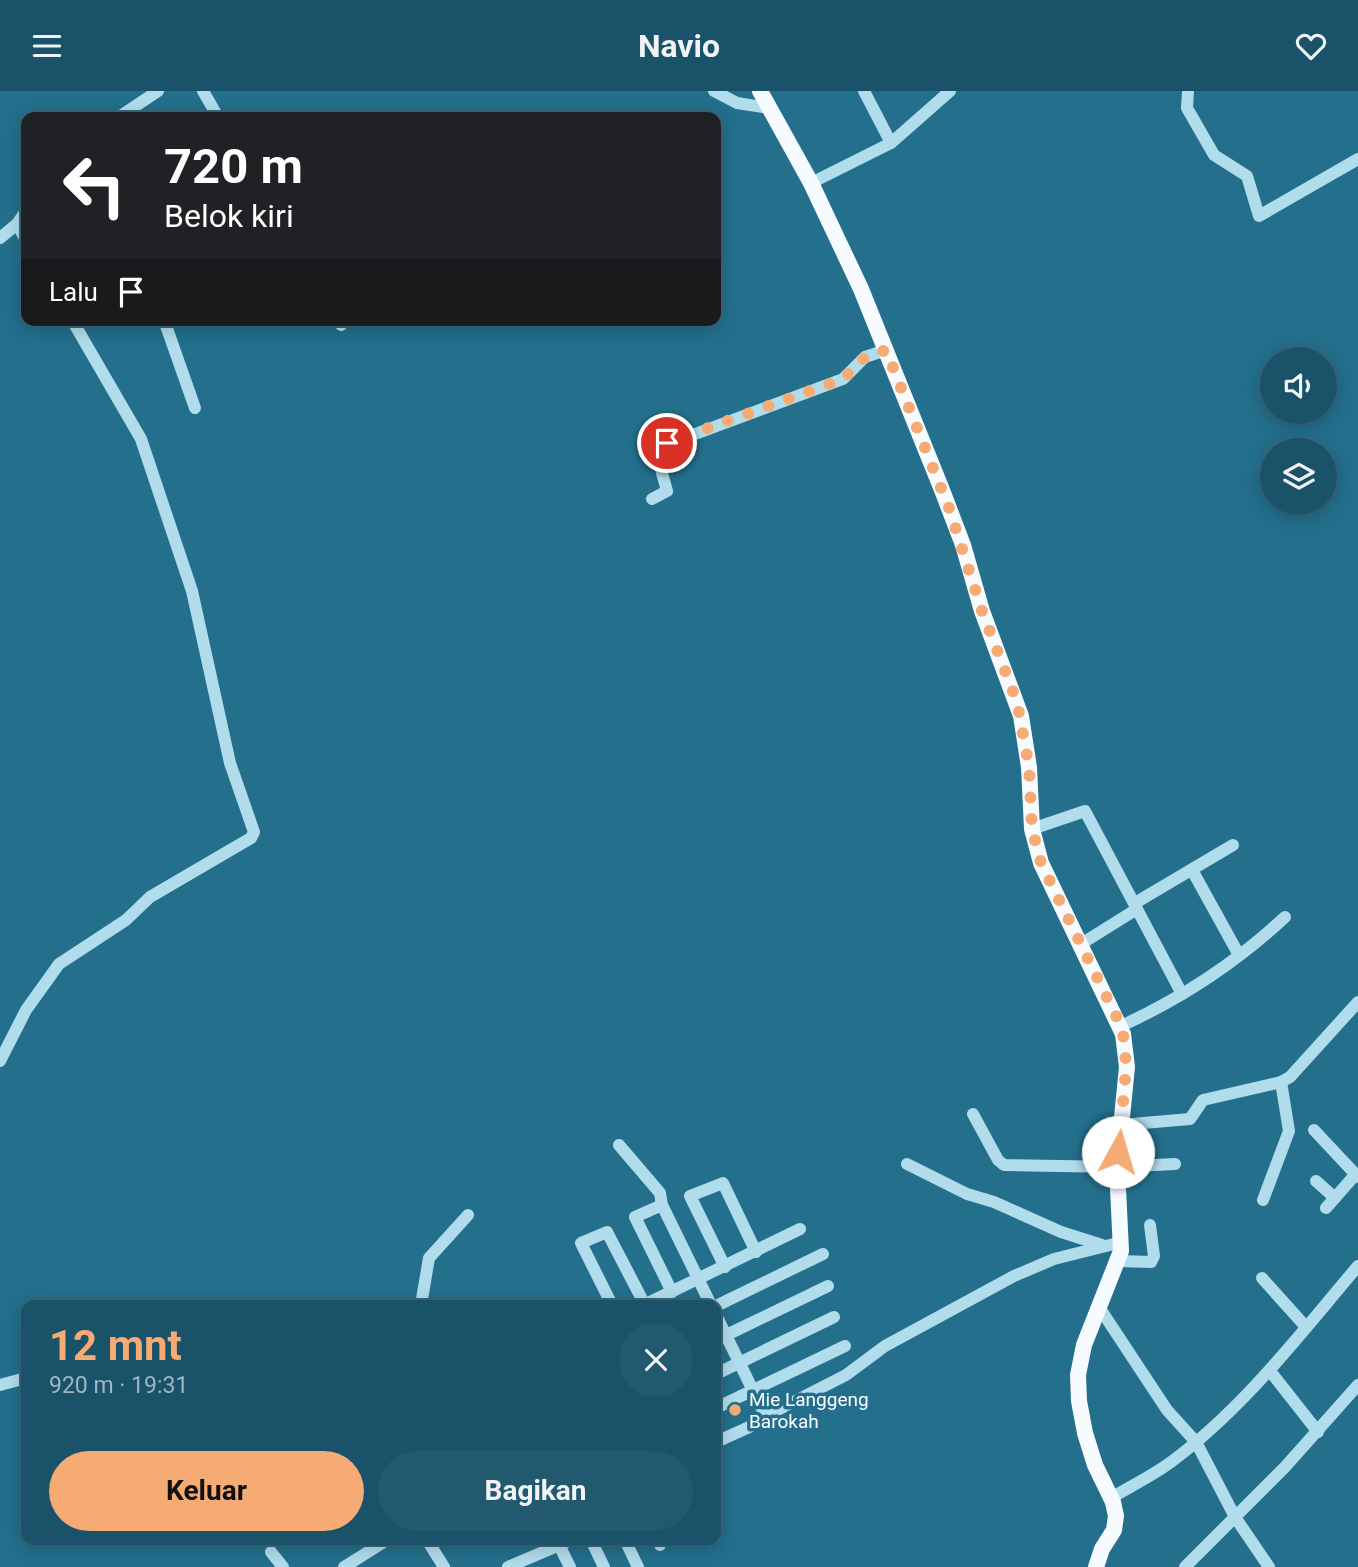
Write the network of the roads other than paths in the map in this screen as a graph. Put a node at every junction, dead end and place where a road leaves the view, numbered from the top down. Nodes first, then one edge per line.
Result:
1 (158, 91) edge
2 (203, 91) edge
3 (713, 91) edge
4 (760, 91) edge
5 (864, 91) edge
6 (950, 91) edge
7 (1188, 91) edge
8 (769, 108) junction
9 (126, 112) edge
10 (215, 112) edge
11 (891, 143) junction
12 (1358, 159) edge
13 (811, 183) junction
14 (21, 218) edge
15 (17, 224) junction
16 (21, 231) edge
17 (0, 238) edge
18 (75, 326) edge
19 (166, 326) edge
20 (886, 350) junction
21 (195, 408) dead end
22 (652, 499) dead end
23 (1032, 829) junction
24 (1233, 845) dead end
25 (1192, 870) junction
26 (1136, 906) junction
27 (1285, 917) dead end
28 (1081, 944) junction
29 (1239, 955) junction
30 (1182, 993) junction
31 (1358, 1002) edge
32 (1121, 1026) junction
33 (0, 1061) edge
34 (1281, 1082) junction
35 (973, 1114) dead end
36 (1121, 1125) junction
37 (1314, 1131) dead end
38 (619, 1145) dead end
39 (907, 1164) dead end
40 (1175, 1164) dead end
41 (1117, 1167) junction
42 (1357, 1176) edge
43 (1316, 1181) dead end
44 (1263, 1200) dead end
45 (662, 1205) junction
46 (468, 1215) dead end
47 (1150, 1224) dead end
48 (800, 1229) dead end
49 (1122, 1242) junction
50 (1102, 1245) junction
51 (756, 1252) junction
52 (823, 1254) dead end
53 (1118, 1261) junction
54 (1358, 1266) edge
55 (725, 1267) junction
56 (1262, 1278) dead end
57 (699, 1280) junction
58 (828, 1286) dead end
59 (672, 1292) junction
60 (422, 1300) edge
61 (610, 1300) edge
62 (642, 1300) edge
63 (655, 1300) edge
64 (711, 1300) edge
65 (721, 1303) edge
66 (1098, 1307) junction
67 (834, 1317) dead end
68 (1306, 1327) junction
69 (721, 1338) edge
70 (845, 1346) dead end
71 (740, 1363) junction
72 (1270, 1371) junction
73 (721, 1372) edge
74 (21, 1379) edge
75 (0, 1385) edge
76 (1358, 1385) edge
77 (754, 1391) junction
78 (721, 1406) edge
79 (766, 1416) junction
80 (1318, 1432) junction
81 (721, 1440) edge
82 (1196, 1442) junction
83 (1111, 1498) junction
84 (1235, 1517) junction
85 (379, 1545) edge
86 (430, 1545) edge
87 (562, 1545) edge
88 (565, 1545) edge
89 (594, 1545) edge
90 (627, 1545) edge
91 (271, 1552) dead end
92 (534, 1562) edge
93 (283, 1567) edge
94 (344, 1567) edge
95 (444, 1567) edge
96 (508, 1567) edge
97 (570, 1567) edge
98 (604, 1567) edge
99 (638, 1567) edge
100 (1096, 1567) edge
101 (1185, 1567) edge
102 (1269, 1567) edge

1 - 9 street
2 - 10 street
3 - 8 street
4 - 8 main road
5 - 11 street
6 - 11 street
7 - 12 street
8 - 13 main road
11 - 13 street
13 - 20 main road
14 - 15 street
15 - 16 street
15 - 17 street
18 - 33 street
19 - 21 street
20 - 22 street
20 - 23 main road
23 - 26 street
23 - 28 main road
24 - 25 street
25 - 26 street
25 - 29 street
26 - 28 street
26 - 30 street
27 - 29 street
28 - 32 main road
29 - 30 street
30 - 32 street
31 - 34 street
32 - 36 main road
34 - 36 street
34 - 44 street
35 - 41 street
36 - 41 main road
37 - 42 street
38 - 45 street
39 - 50 street
40 - 41 street
41 - 49 main road
42 - 43 street
45 - 57 street
45 - 59 street
46 - 60 street
47 - 53 street
48 - 51 street
49 - 50 street
49 - 53 main road
50 - 79 street
51 - 55 street
51 - 55 street
52 - 65 street
53 - 66 main road
54 - 68 street
55 - 57 street
56 - 68 street
57 - 59 street
57 - 64 street
58 - 69 street
59 - 63 street
61 - 62 street
66 - 82 street
66 - 83 main road
67 - 71 street
68 - 72 street
69 - 71 street
70 - 77 street
71 - 73 street
71 - 77 street
72 - 80 street
72 - 82 street
74 - 75 street
76 - 80 street
77 - 78 street
77 - 79 street
79 - 81 street
80 - 84 street
82 - 83 street
82 - 84 street
83 - 100 main road
84 - 101 street
84 - 102 street
85 - 94 street
86 - 95 street
87 - 92 street
88 - 97 street
89 - 98 street
90 - 99 street
91 - 93 street
92 - 96 street

